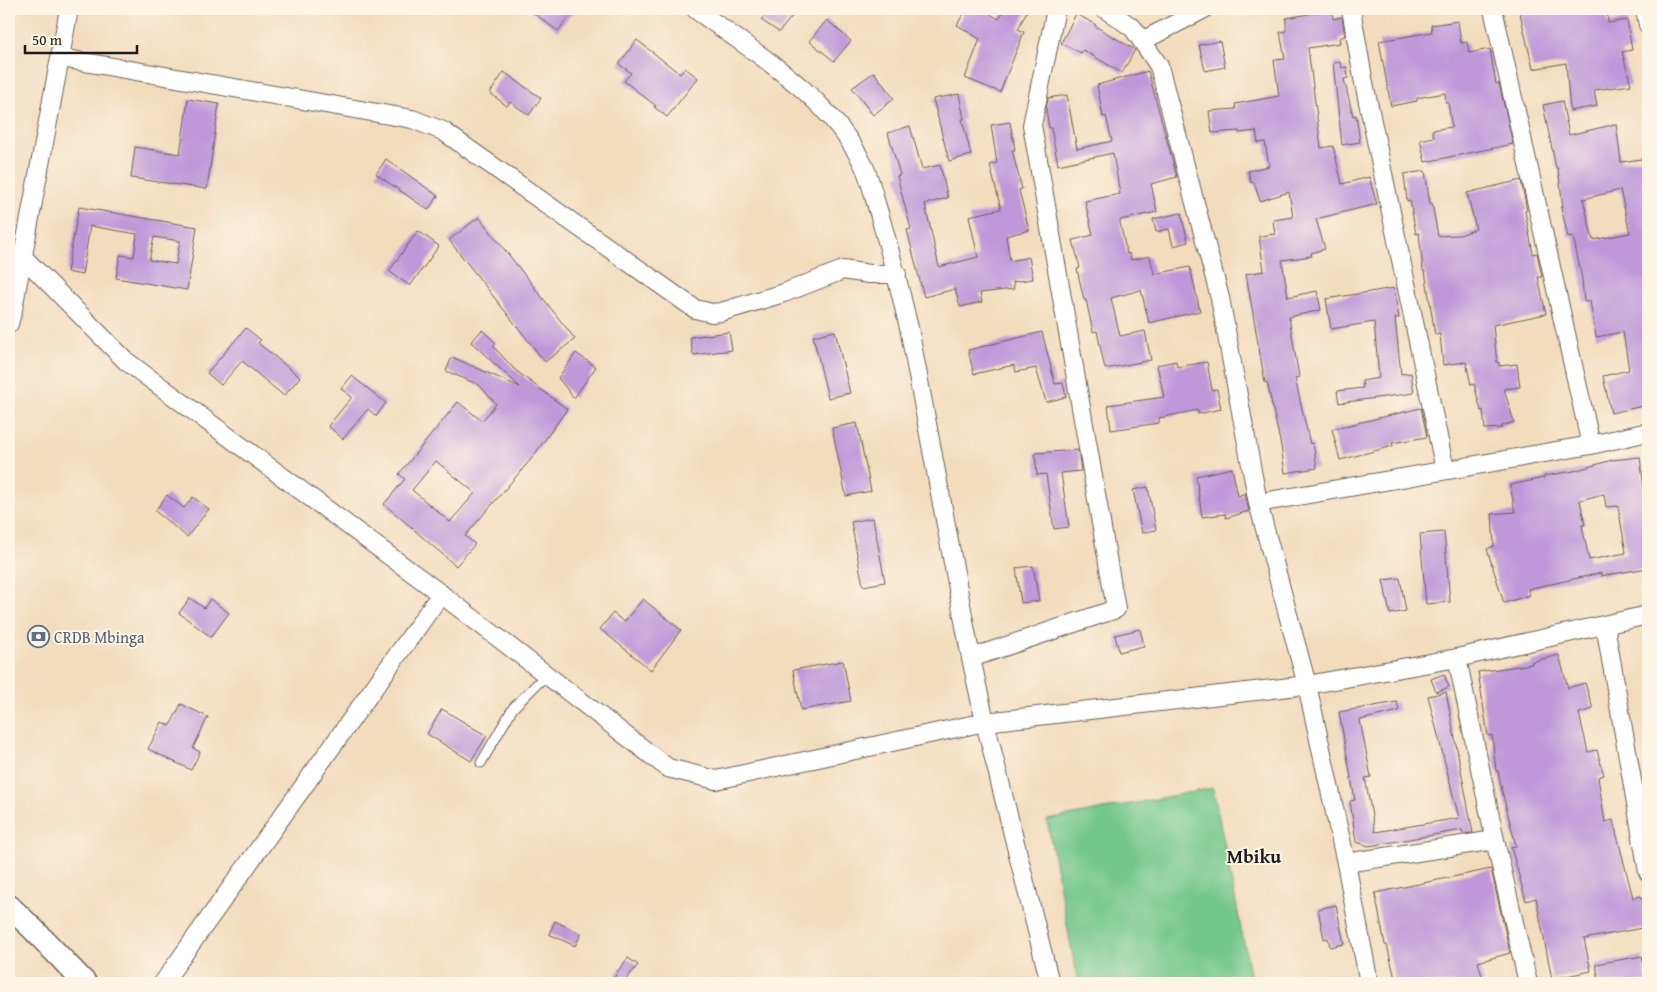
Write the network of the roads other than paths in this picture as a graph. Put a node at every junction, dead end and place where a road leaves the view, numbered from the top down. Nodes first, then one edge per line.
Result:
1 (69, 9) edge
2 (695, 9) edge
3 (1056, 9) edge
4 (1105, 9) edge
5 (1204, 9) edge
6 (1350, 9) edge
7 (1493, 9) edge
8 (1645, 9) edge
9 (1648, 25) edge
10 (1142, 41) junction
11 (61, 58) junction
12 (22, 256) junction
13 (897, 274) junction
14 (10, 313) edge
15 (1648, 432) edge
16 (1591, 445) junction
17 (1445, 470) junction
18 (1258, 502) junction
19 (441, 594) junction
20 (1648, 615) edge
21 (1605, 625) junction
22 (971, 658) junction
23 (1457, 658) junction
24 (546, 675) junction
25 (1307, 685) junction
26 (985, 722) junction
27 (481, 763) dead end
28 (1495, 840) junction
29 (1346, 863) junction
30 (1648, 872) edge
31 (9, 906) edge
32 (85, 983) edge
33 (163, 983) edge
34 (1050, 983) edge
35 (1369, 983) edge
36 (1528, 983) edge

1 - 11 street
2 - 13 street
3 - 22 street
4 - 10 street
5 - 10 street
6 - 17 street
7 - 16 street
8 - 9 street
10 - 18 street
11 - 12 street
11 - 13 street
12 - 14 street
12 - 19 street
13 - 22 street
15 - 16 street
16 - 17 street
17 - 18 street
18 - 25 street
19 - 24 street
19 - 33 street
20 - 21 street
21 - 23 street
21 - 30 street
22 - 26 street
23 - 25 street
23 - 28 street
24 - 26 street
24 - 27 lane
25 - 26 street
25 - 29 street
26 - 34 street
28 - 29 street
28 - 36 street
29 - 35 street
31 - 32 street

